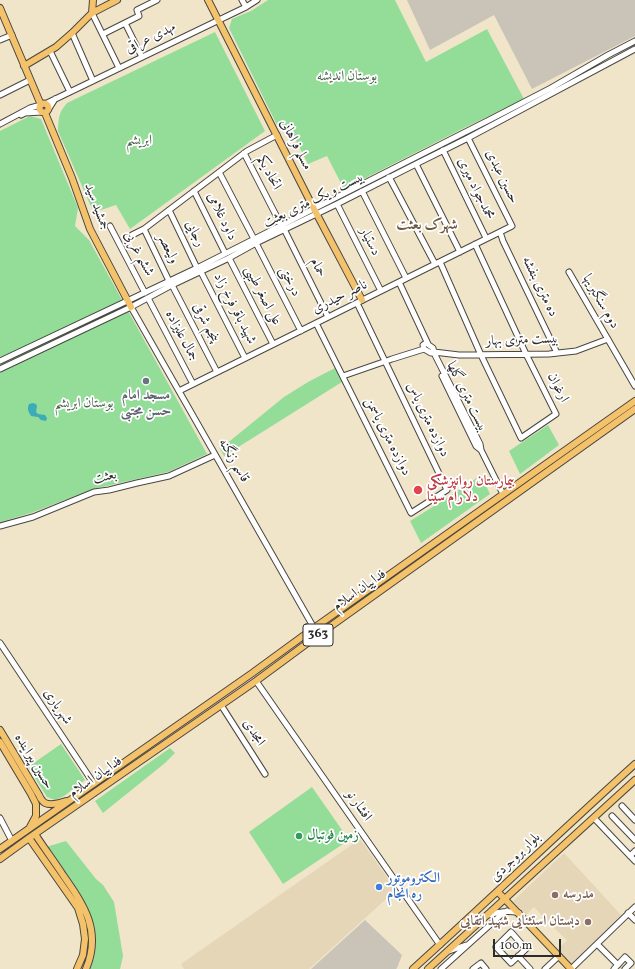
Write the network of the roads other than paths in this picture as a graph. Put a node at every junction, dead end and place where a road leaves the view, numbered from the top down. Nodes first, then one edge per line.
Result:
1 (93, 0) edge
2 (117, 0) edge
3 (157, 0) edge
4 (208, 0) edge
5 (242, 0) edge
6 (257, 0) edge
7 (108, 2) edge
8 (246, 7) junction
9 (0, 8) edge
10 (92, 13) junction
11 (219, 20) junction
12 (126, 23) junction
13 (72, 33) junction
14 (103, 34) junction
15 (12, 36) junction
16 (0, 40) edge
17 (635, 41) edge
18 (635, 49) edge
19 (50, 51) junction
20 (142, 57) junction
21 (24, 66) junction
22 (119, 68) junction
23 (30, 80) junction
24 (93, 81) junction
25 (70, 92) junction
26 (0, 95) edge
27 (55, 99) junction
28 (43, 104) junction
29 (45, 112) junction
30 (13, 118) junction
31 (0, 123) edge
32 (277, 135) junction
33 (468, 138) junction
34 (443, 150) junction
35 (244, 153) junction
36 (416, 164) junction
37 (218, 172) junction
38 (389, 177) junction
39 (194, 191) junction
40 (362, 191) junction
41 (337, 204) junction
42 (169, 210) junction
43 (315, 211) junction
44 (110, 226) dead end
45 (512, 226) joint
46 (283, 227) junction
47 (144, 229) junction
48 (500, 232) junction
49 (132, 236) dead end
50 (486, 238) junction
51 (255, 241) junction
52 (475, 244) junction
53 (460, 252) junction
54 (227, 256) junction
55 (437, 263) junction
56 (199, 270) junction
57 (569, 272) dead end
58 (406, 278) junction
59 (399, 282) junction
60 (171, 283) junction
61 (381, 291) junction
62 (145, 293) junction
63 (148, 298) junction
64 (359, 302) junction
65 (130, 304) junction
66 (328, 317) junction
67 (316, 323) junction
68 (301, 331) junction
69 (608, 339) junction
70 (273, 344) junction
71 (428, 344) junction
72 (424, 349) junction
73 (433, 353) junction
74 (557, 353) junction
75 (526, 354) junction
76 (482, 355) junction
77 (245, 358) junction
78 (0, 361) edge
79 (385, 362) junction
80 (0, 369) edge
81 (217, 372) junction
82 (343, 376) junction
83 (193, 384) junction
84 (635, 386) edge
85 (179, 391) junction
86 (635, 401) edge
87 (635, 409) edge
88 (215, 455) junction
89 (447, 490) joint
90 (503, 494) junction
91 (0, 526) edge
92 (314, 628) junction
93 (0, 643) edge
94 (256, 681) junction
95 (221, 705) junction
96 (0, 730) edge
97 (0, 742) edge
98 (635, 764) edge
99 (265, 774) dead end
100 (635, 780) edge
101 (94, 784) junction
102 (71, 800) junction
103 (44, 803) junction
104 (36, 804) junction
105 (622, 806) dead end
106 (612, 816) dead end
107 (0, 818) edge
108 (594, 818) junction
109 (635, 820) edge
110 (28, 830) junction
111 (32, 836) junction
112 (635, 840) edge
113 (12, 841) junction
114 (0, 849) edge
115 (635, 851) edge
116 (630, 856) junction
117 (0, 859) edge
118 (635, 861) edge
119 (498, 892) junction
120 (506, 899) junction
121 (635, 907) edge
122 (507, 911) junction
123 (519, 913) junction
124 (628, 913) junction
125 (488, 915) junction
126 (635, 920) edge
127 (470, 943) junction
128 (597, 944) junction
129 (440, 945) junction
130 (448, 952) junction
131 (518, 956) junction
132 (559, 956) junction
133 (616, 967) edge
134 (77, 969) edge
135 (86, 969) edge
136 (413, 969) edge
137 (428, 969) edge
138 (441, 969) edge
139 (473, 969) edge
140 (486, 969) edge
141 (530, 969) edge
142 (545, 969) edge
143 (571, 969) edge
144 (625, 969) edge

1 - 10 main road
2 - 7 main road
3 - 12 street
4 - 11 main road, مسلم فراهانی
5 - 8 street
6 - 8 street, مهدی عراقی
7 - 10 main road
8 - 11 street, مهدی عراقی
9 - 15 main road
10 - 13 main road
10 - 14 street
11 - 20 street, مهدی عراقی
11 - 32 main road, مسلم فراهانی
12 - 14 street
12 - 20 street
13 - 19 main road
13 - 24 street
14 - 22 street
15 - 16 street
15 - 21 main road
17 - 43 street, بیست و یک متری بعثت
18 - 33 street, بیست و یک متری بعثت
19 - 21 main road
19 - 25 street
20 - 22 street, مهدی عراقی
21 - 23 main road
22 - 24 street, مهدی عراقی
23 - 26 street
23 - 28 main road
24 - 25 street, مهدی عراقی
25 - 27 street, مهدی عراقی
27 - 28 street, مهدی عراقی
27 - 29 street
28 - 29 main road, جمشید سید
28 - 30 street, مهدی عراقی
29 - 30 street
29 - 65 main road, جمشید سید
30 - 31 street
32 - 35 street
32 - 43 main road, مسلم فراهانی
33 - 34 street, بیست و یک متری بعثت
33 - 45 street, حسین عبدی
34 - 36 street, بیست و یک متری بعثت
34 - 50 street, محمدجواد میری
35 - 37 street
35 - 46 street, اتحاد یکم
36 - 38 street, بیست و یک متری بعثت
36 - 53 street
37 - 39 street
37 - 51 street, درختی
38 - 40 street, بیست و یک متری بعثت
38 - 55 street
39 - 42 street
39 - 54 street, داود غلامی
40 - 41 street, بیست و یک متری بعثت
40 - 58 street
41 - 43 street, بیست و یک متری بعثت
41 - 61 street, دستیار
42 - 47 street
42 - 56 street, رجایی
43 - 46 street, بیست و یک متری بعثت
43 - 64 main road, مسلم فراهانی
44 - 62 street, ششم غربی
45 - 48 street, ناصر حیدری
46 - 51 street, بیست و یک متری بعثت
46 - 66 street, حمام
47 - 49 street
47 - 60 street, ولیعصر
48 - 50 street, ناصر حیدری
48 - 74 street, ده متری بنفشه
50 - 52 street, ناصر حیدری
51 - 54 street, بیست و یک متری بعثت
51 - 68 street, درختی
52 - 53 street, ناصر حیدری
52 - 75 street
53 - 55 street, ناصر حیدری
54 - 56 street, بیست و یک متری بعثت
54 - 70 street, علی اصغر طیبی
55 - 58 street, ناصر حیدری
55 - 76 street
56 - 60 street, بیست و یک متری بعثت
56 - 77 street, شهید باقر فرخ زاد
57 - 69 street, دوم سنگبریها
58 - 59 street, ناصر حیدری
59 - 61 street, ناصر حیدری
59 - 71 street
60 - 62 street, بیست و یک متری بعثت
60 - 63 street, بیست و یک متری بعثت
60 - 81 street, پنجم شرقی
61 - 64 street, ناصر حیدری
62 - 65 street, بیست و یک متری بعثت
63 - 65 street, بیست و یک متری بعثت
63 - 83 street, جمال علیزاده
64 - 66 street, ناصر حیدری
64 - 79 street, دوازده متری یاس
65 - 78 street, بیست و یک متری بعثت
65 - 80 street, بیست و یک متری بعثت
65 - 85 street, قاسم زنگنه
66 - 67 street, ناصر حیدری
67 - 68 street, ناصر حیدری
67 - 82 street
68 - 70 street, ناصر حیدری
69 - 74 street, بیست متری بهار
69 - 84 street, دوم سنگبریها
70 - 77 street, ناصر حیدری
71 - 72 street
71 - 73 street, بیست متری گلها
72 - 73 street
72 - 79 street
73 - 76 street, بیست متری بهار
73 - 90 street, بیست متری گلها
74 - 75 street, بیست متری بهار
75 - 76 street, بیست متری بهار
75 - 76 street, ارغوان
77 - 81 street, ناصر حیدری
79 - 82 street
79 - 89 street, دوازده متری یاس
81 - 83 street, ناصر حیدری
82 - 89 street, دوازده متری یاسمن
83 - 85 street, ناصر حیدری
85 - 88 street, قاسم زنگنه
86 - 90 main road, فداییان اسلام / 363
87 - 94 main road, فداییان اسلام / 363
88 - 91 street, بعثت
88 - 92 street, قاسم زنگنه
90 - 92 main road, فداییان اسلام / 363
92 - 101 main road, فداییان اسلام / 363
93 - 101 street, شهریاری
94 - 95 main road, فداییان اسلام / 363
94 - 129 street, افشار نو
95 - 99 street, امجدی
95 - 111 main road, فداییان اسلام / 363
96 - 103 main road, حسین پیراینده
97 - 104 main road, حسین پیراینده
98 - 119 main road, بلوار بروجردی
100 - 108 main road, بلوار بروجردی
101 - 102 main road, فداییان اسلام / 363
102 - 103 main road, حسین پیراینده
102 - 110 main road, فداییان اسلام / 363
103 - 104 main road
104 - 110 main road
105 - 109 street
106 - 112 street
107 - 113 street
108 - 116 street
108 - 120 main road, بلوار بروجردی
110 - 113 main road, فداییان اسلام / 363
111 - 117 main road, فداییان اسلام / 363
111 - 134 main road
111 - 135 main road
113 - 114 main road, فداییان اسلام / 363
115 - 116 street
116 - 118 street
119 - 120 main road
119 - 129 main road, بلوار بروجردی
120 - 123 main road
120 - 125 main road, بلوار بروجردی
121 - 124 street
122 - 123 street
122 - 125 street
122 - 127 street
123 - 132 main road
124 - 126 street
124 - 128 street
125 - 130 main road, بلوار بروجردی
127 - 130 street
127 - 138 street
128 - 133 street
128 - 143 street
129 - 136 main road, بلوار بروجردی
130 - 137 main road, بلوار بروجردی
131 - 131 street
131 - 141 street
132 - 142 street
132 - 143 main road
133 - 144 street
139 - 140 street

